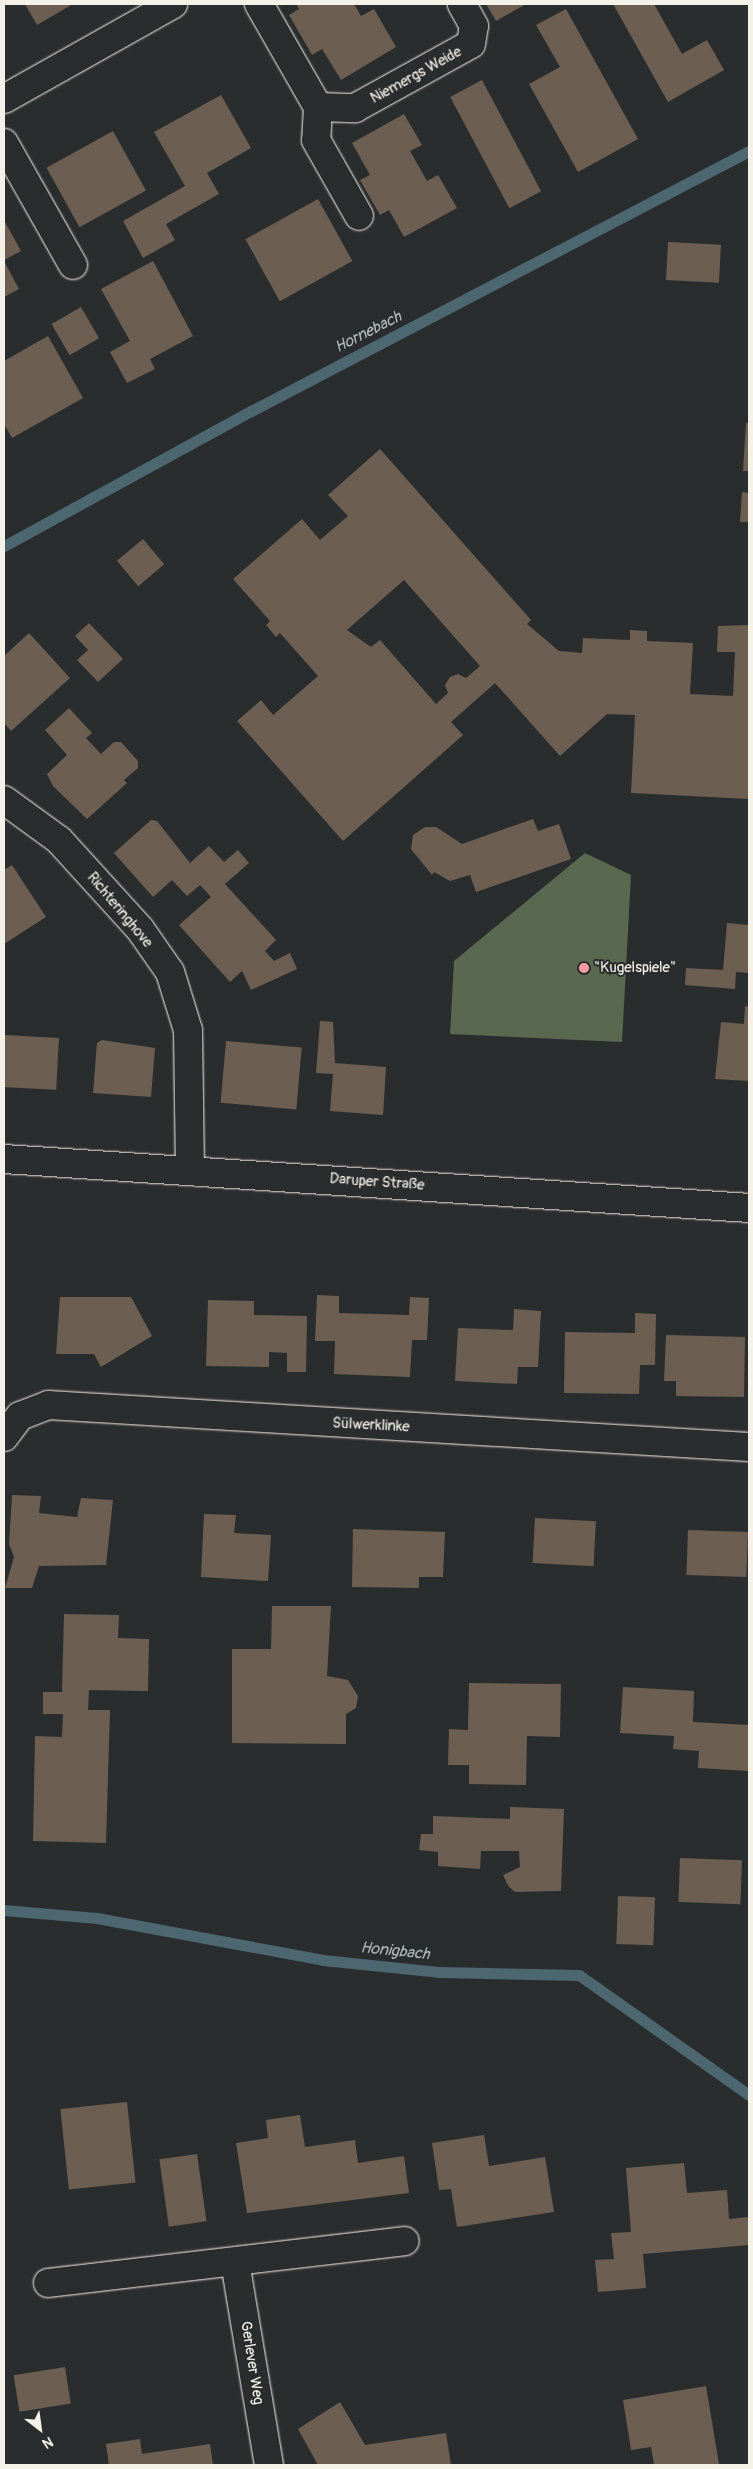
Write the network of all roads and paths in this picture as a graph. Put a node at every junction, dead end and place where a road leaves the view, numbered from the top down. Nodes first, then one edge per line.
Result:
1 (173, 4) edge
2 (259, 4) edge
3 (462, 4) edge
4 (4, 99) edge
5 (318, 107) junction
6 (4, 143) edge
7 (359, 216) dead end
8 (73, 265) dead end
9 (4, 800) edge
10 (4, 1159) edge
11 (190, 1170) junction
12 (749, 1208) edge
13 (4, 1437) edge
14 (749, 1447) edge
15 (405, 2241) dead end
16 (236, 2262) junction
17 (48, 2284) dead end
18 (269, 2465) edge

1 - 4 street
2 - 5 street
3 - 5 street, Niemergs Weide
5 - 7 street
6 - 8 street
9 - 11 street, Richteringhove
10 - 11 street, Daruper Straße
11 - 12 street, Daruper Straße
13 - 14 street, Sülwerklinke
15 - 16 street
16 - 17 street
16 - 18 street, Gerlever Weg

